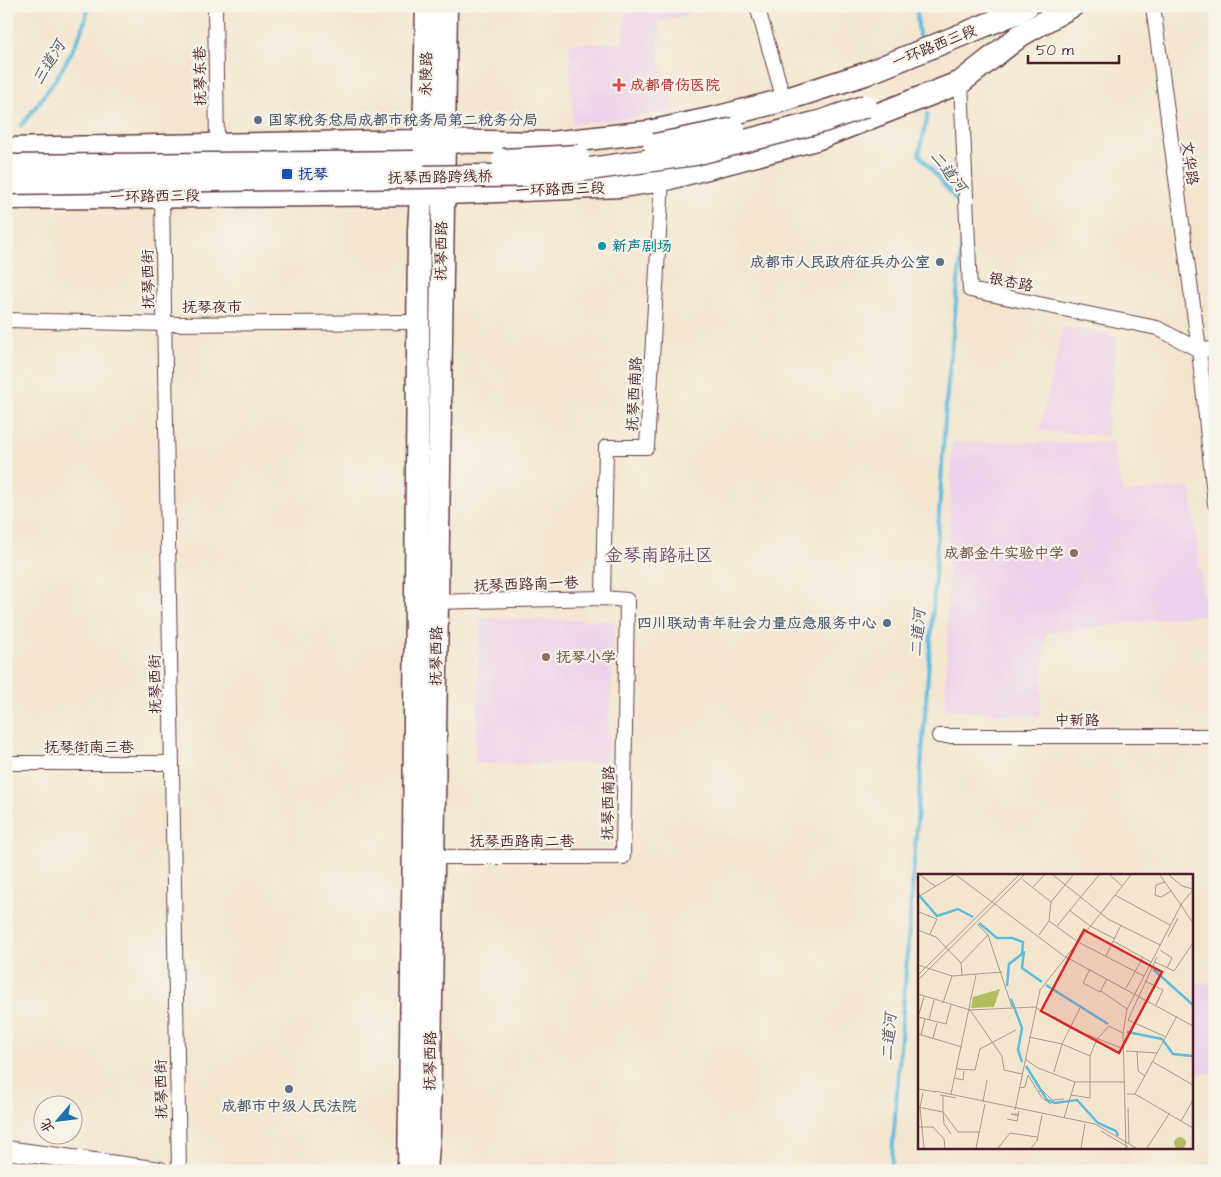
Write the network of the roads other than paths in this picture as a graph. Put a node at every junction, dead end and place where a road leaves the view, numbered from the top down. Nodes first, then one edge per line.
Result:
1 (215, 6) edge
2 (427, 6) edge
3 (446, 6) edge
4 (757, 6) edge
5 (1072, 6) edge
6 (1153, 6) edge
7 (1022, 9) edge
8 (1021, 35) junction
9 (961, 82) junction
10 (865, 98) junction
11 (784, 100) junction
12 (434, 141) junction
13 (217, 146) junction
14 (6, 150) edge
15 (6, 166) edge
16 (662, 180) junction
17 (6, 183) edge
18 (432, 194) junction
19 (162, 196) junction
20 (6, 198) edge
21 (6, 320) edge
22 (418, 322) junction
23 (165, 324) junction
24 (1215, 349) edge
25 (1199, 350) junction
26 (1215, 504) edge
27 (603, 598) junction
28 (628, 600) joint
29 (431, 602) junction
30 (939, 736) dead end
31 (1215, 736) edge
32 (172, 763) junction
33 (6, 764) edge
34 (427, 857) junction
35 (623, 857) joint
36 (6, 1150) edge
37 (160, 1171) edge
38 (179, 1171) edge
39 (409, 1171) edge
40 (426, 1171) edge

1 - 13 street, 抚琴东巷
2 - 12 main road, 永陵路
3 - 12 main road, 永陵路
4 - 11 street
5 - 8 main road, 一环路西三段
6 - 25 street, 文华路
7 - 10 main road
7 - 11 main road, 一环路西三段
8 - 9 main road, 一环路西三段
8 - 10 main road
9 - 16 main road, 一环路西三段
9 - 25 street, 银杏路
10 - 15 main road, 抚琴西路跨线桥, bridge
10 - 17 main road, 抚琴西路跨线桥, bridge
11 - 12 main road, 一环路西三段
12 - 13 main road, 一环路西三段
12 - 18 main road, 抚琴西路
13 - 14 main road, 一环路西三段
16 - 18 main road, 一环路西三段
16 - 27 street, 抚琴西南路
18 - 19 main road, 一环路西三段
18 - 22 main road, 抚琴西路
18 - 29 main road, 抚琴西路
19 - 20 main road, 一环路西三段
19 - 23 street, 抚琴西街
21 - 23 street, 抚琴夜市
22 - 23 street, 抚琴夜市
22 - 39 main road, 抚琴西路
23 - 32 street, 抚琴西街
24 - 25 street
25 - 26 street, 文华路
27 - 28 street, 抚琴西路南一巷
27 - 29 street, 抚琴西路南一巷
28 - 35 street, 抚琴西南路
29 - 34 main road, 抚琴西路
30 - 31 street, 中新路
32 - 33 street, 抚琴街南三巷
32 - 38 street, 抚琴西街
34 - 35 street, 抚琴西路南二巷
34 - 40 main road, 抚琴西路
36 - 37 street

